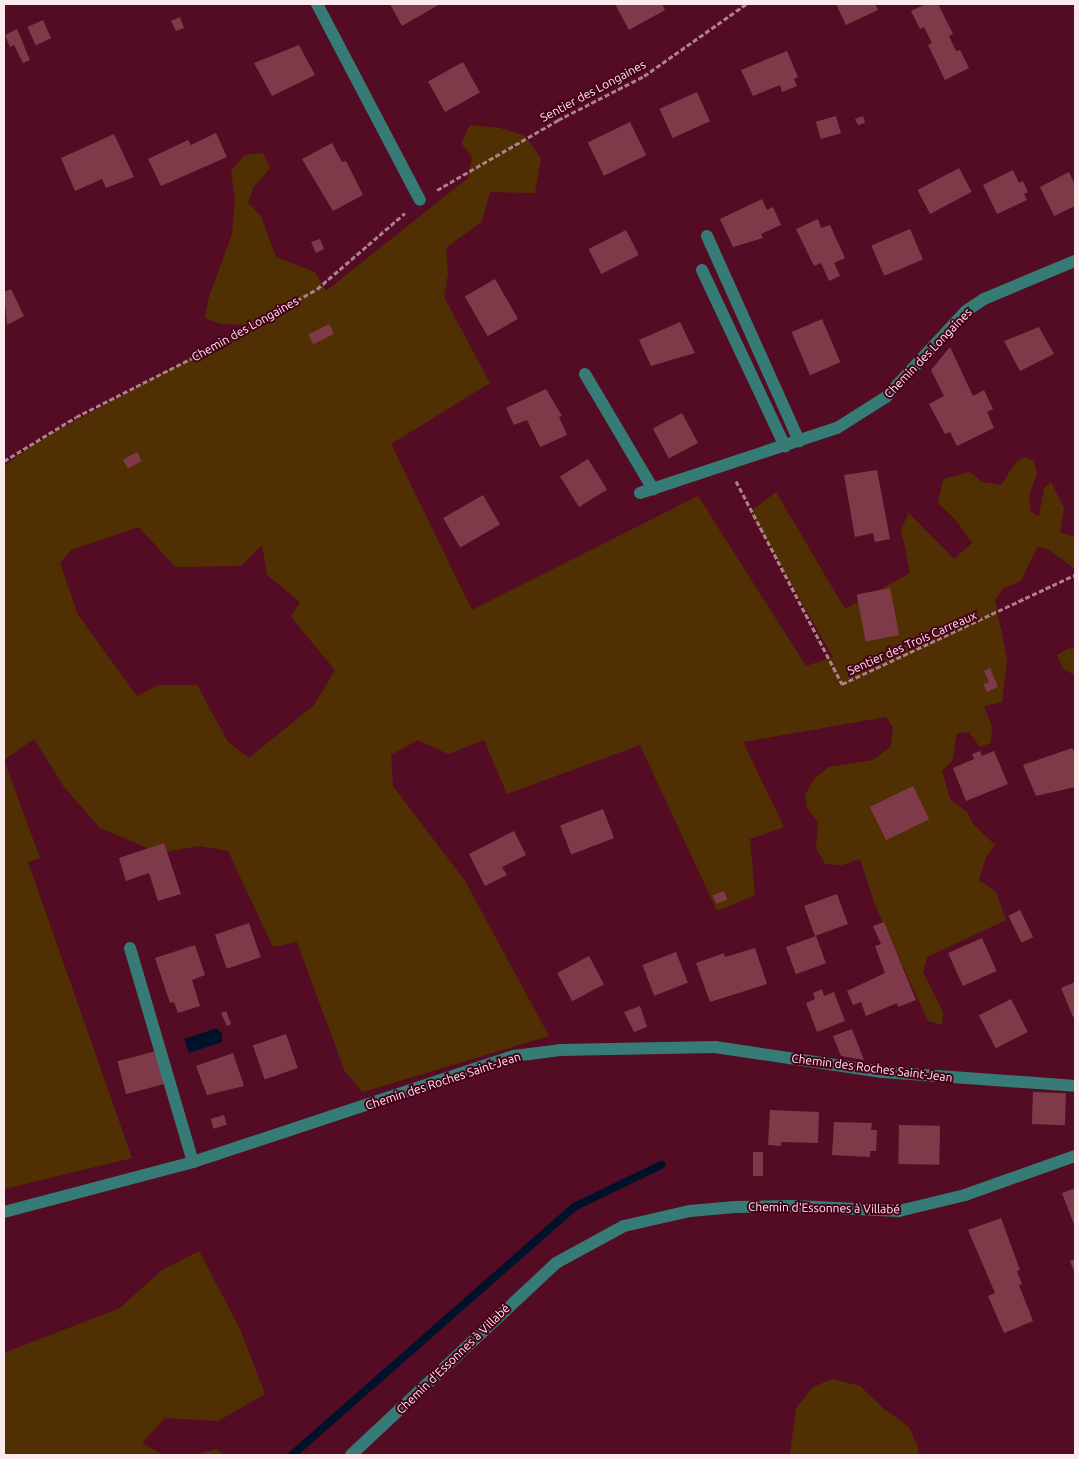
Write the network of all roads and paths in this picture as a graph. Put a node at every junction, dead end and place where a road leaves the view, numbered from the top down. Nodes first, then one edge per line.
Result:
1 (317, 4) edge
2 (746, 4) edge
3 (470, 170) joint
4 (420, 200) junction
5 (707, 236) dead end
6 (1075, 261) edge
7 (702, 270) dead end
8 (586, 374) dead end
9 (799, 441) junction
10 (785, 446) junction
11 (4, 461) edge
12 (728, 465) junction
13 (653, 489) junction
14 (640, 493) dead end
15 (1075, 575) edge
16 (130, 948) dead end
17 (1075, 1086) edge
18 (1075, 1156) edge
19 (193, 1162) junction
20 (4, 1212) edge
21 (352, 1455) edge

1 - 4 street
2 - 3 path, Sentier des Longaines
3 - 4 path, Chemin des Longaines
4 - 11 path, Chemin des Longaines
5 - 9 street
6 - 9 street, Chemin des Longaines
7 - 10 street
8 - 13 street
9 - 10 street, Chemin des Longaines
10 - 12 street, Chemin des Longaines
12 - 13 street, Chemin des Longaines
12 - 15 path, Sentier des Trois Carreaux
13 - 14 street, Chemin des Longaines
16 - 19 street
17 - 19 street, Chemin des Roches Saint-Jean
18 - 21 street, Chemin d'Essonnes à Villabé
19 - 20 street, Chemin des Roches Saint-Jean

